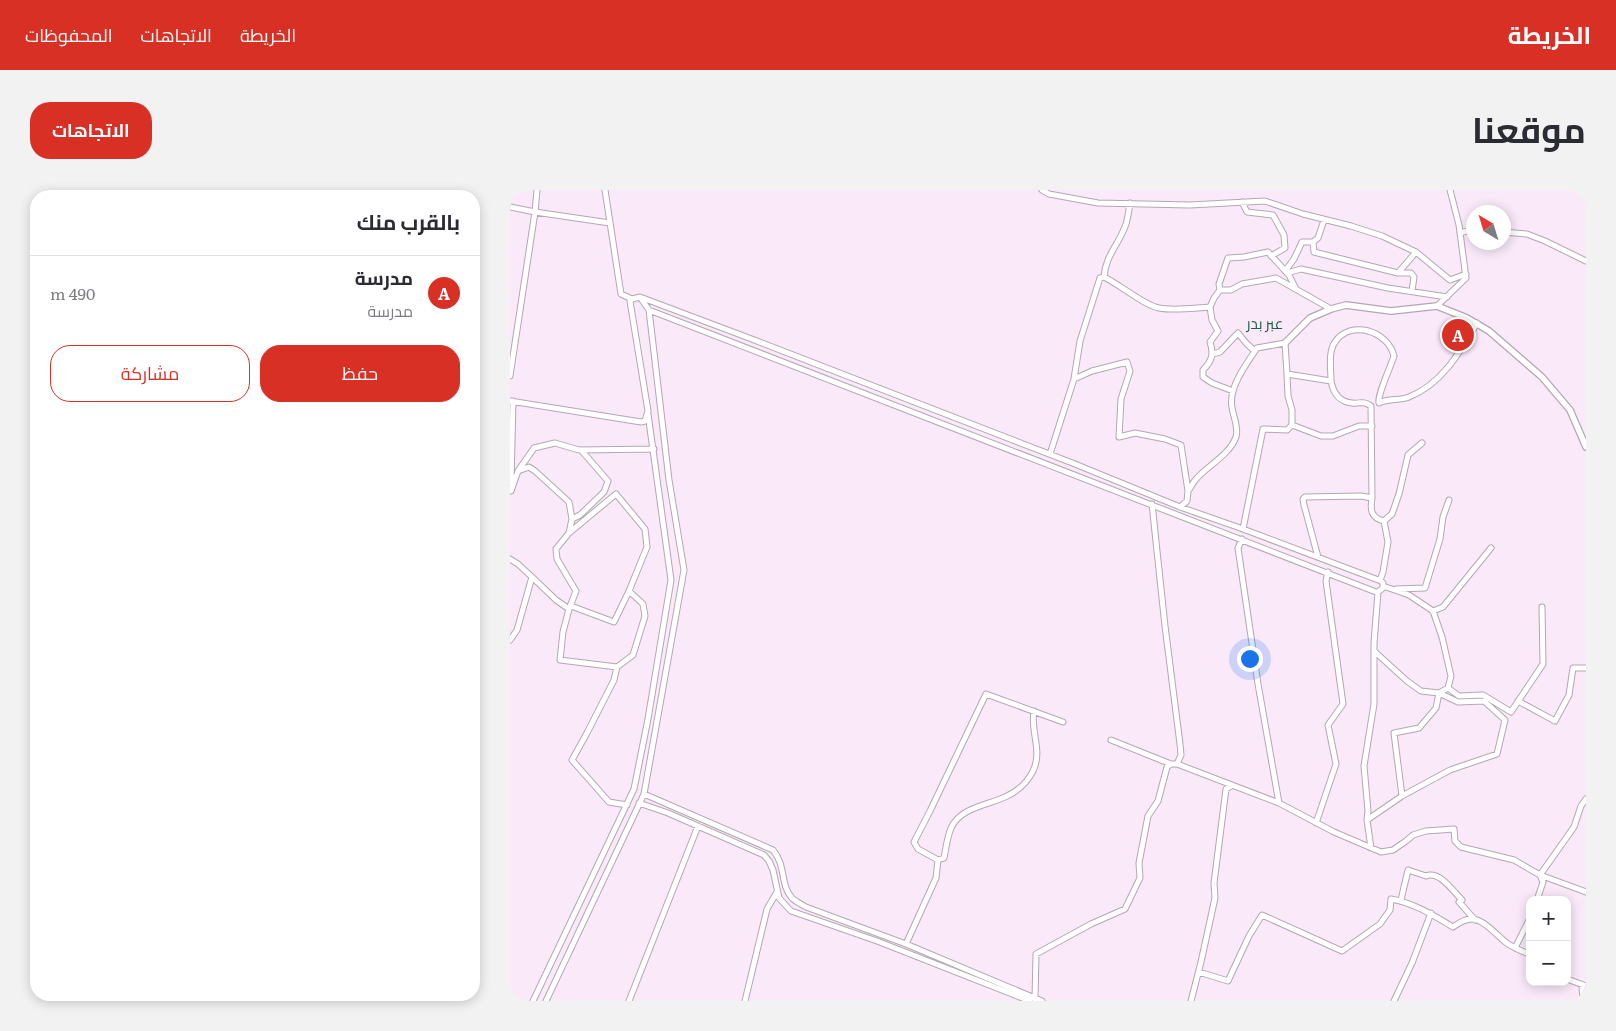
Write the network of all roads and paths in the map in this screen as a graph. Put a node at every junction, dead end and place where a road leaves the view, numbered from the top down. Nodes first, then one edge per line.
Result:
1 (537, 190) edge
2 (605, 190) edge
3 (1042, 190) edge
4 (1450, 190) edge
5 (1242, 202) junction
6 (1130, 204) junction
7 (510, 207) edge
8 (535, 212) junction
9 (1324, 220) junction
10 (610, 223) junction
11 (1466, 231) edge
12 (1460, 233) junction
13 (1511, 233) edge
14 (1313, 242) junction
15 (1416, 252) junction
16 (1271, 256) junction
17 (1586, 261) edge
18 (1286, 272) junction
19 (1398, 273) junction
20 (1466, 274) junction
21 (1104, 276) junction
22 (1295, 288) junction
23 (1220, 290) junction
24 (1412, 291) junction
25 (640, 297) junction
26 (1446, 297) junction
27 (632, 299) junction
28 (1437, 306) junction
29 (1210, 307) junction
30 (1331, 308) junction
31 (649, 310) junction
32 (1477, 324) junction
33 (1285, 343) junction
34 (1255, 351) junction
35 (1213, 354) junction
36 (1287, 374) junction
37 (510, 376) edge
38 (1074, 379) junction
39 (1331, 381) junction
40 (1232, 391) junction
41 (512, 401) edge
42 (648, 411) junction
43 (1292, 425) junction
44 (1372, 426) junction
45 (1422, 443) dead end
46 (1586, 447) edge
47 (654, 449) junction
48 (581, 450) junction
49 (1050, 454) junction
50 (518, 471) junction
51 (1188, 491) junction
52 (511, 492) edge
53 (1372, 498) junction
54 (1449, 500) dead end
55 (1152, 504) junction
56 (1180, 507) junction
57 (572, 519) junction
58 (1384, 521) junction
59 (1243, 529) junction
60 (569, 534) junction
61 (1242, 539) junction
62 (1491, 548) dead end
63 (1318, 557) junction
64 (510, 559) edge
65 (1328, 572) junction
66 (532, 577) junction
67 (1380, 580) junction
68 (1383, 586) junction
69 (1393, 589) junction
70 (629, 591) junction
71 (1378, 592) junction
72 (1542, 607) dead end
73 (570, 608) junction
74 (1433, 611) junction
75 (517, 630) junction
76 (510, 636) edge
77 (510, 640) edge
78 (1374, 651) junction
79 (617, 667) junction
80 (1586, 668) edge
81 (1448, 688) junction
82 (1440, 693) junction
83 (1518, 702) junction
84 (1034, 711) junction
85 (1063, 722) dead end
86 (1111, 740) dead end
87 (1174, 764) junction
88 (1231, 786) junction
89 (644, 794) junction
90 (1402, 796) junction
91 (1586, 799) edge
92 (639, 803) junction
93 (1278, 803) junction
94 (627, 805) junction
95 (1367, 820) junction
96 (1316, 823) junction
97 (698, 826) junction
98 (1371, 848) junction
99 (938, 860) junction
100 (1540, 875) junction
101 (777, 892) junction
102 (1586, 892) edge
103 (1539, 896) edge
104 (1401, 900) junction
105 (1431, 914) junction
106 (1475, 920) junction
107 (1526, 926) edge
108 (906, 944) junction
109 (1515, 948) junction
110 (1526, 952) edge
111 (1199, 972) junction
112 (1571, 981) edge
113 (1584, 986) edge
114 (1033, 1000) edge
115 (533, 1001) edge
116 (546, 1001) edge
117 (629, 1001) edge
118 (745, 1001) edge
119 (1042, 1001) edge
120 (1191, 1001) edge
121 (1394, 1001) edge
122 (1583, 1001) edge

1 - 8 street
2 - 10 street
3 - 6 street
4 - 12 street
5 - 6 street
5 - 9 street
5 - 16 street
6 - 21 street
7 - 8 street
8 - 10 street
8 - 37 street
9 - 14 street
9 - 15 street
10 - 27 street
11 - 12 street
12 - 20 street
13 - 17 street
14 - 18 street
14 - 19 street
15 - 19 street
15 - 20 street
16 - 18 street
16 - 23 street
18 - 22 street
18 - 24 street
19 - 24 street
20 - 26 street
21 - 29 street
21 - 38 street
22 - 23 street
22 - 30 street
23 - 29 street
24 - 26 street
25 - 27 street
25 - 31 street
25 - 49 street
26 - 28 street
27 - 42 street
28 - 30 street
28 - 32 street
29 - 35 street
30 - 33 street
31 - 55 street
31 - 89 street
32 - 39 street
32 - 46 street
33 - 34 street
33 - 36 street
34 - 35 street
34 - 40 street
35 - 40 street
36 - 39 street
36 - 43 street
38 - 49 street
38 - 51 street
39 - 44 street
40 - 51 street
41 - 42 street
41 - 52 street
42 - 47 street
43 - 44 street
43 - 59 street
44 - 53 street
45 - 58 street
47 - 48 street
47 - 94 street
48 - 50 street
48 - 57 street
49 - 56 street
50 - 52 street
50 - 57 street
51 - 56 street
53 - 58 street
53 - 63 street
54 - 69 street
55 - 61 street
55 - 87 street
56 - 59 street
57 - 60 street
58 - 67 street
59 - 63 street
60 - 70 street
60 - 73 street
61 - 65 street
61 - 93 street
62 - 74 street
63 - 67 street
64 - 66 street
65 - 71 street
65 - 96 street
66 - 73 street
66 - 75 street
67 - 68 street
68 - 69 street
68 - 71 street
69 - 74 street
70 - 73 street
70 - 79 street
71 - 78 street
72 - 83 street
73 - 79 street
74 - 81 street
75 - 76 street
75 - 77 street
78 - 82 street
78 - 95 street
79 - 94 street
80 - 83 street
81 - 82 street
81 - 83 street
82 - 90 street
82 - 90 street
84 - 85 street
84 - 99 street
84 - 99 street
86 - 87 street
87 - 88 street
87 - 114 street
88 - 93 street
88 - 111 street
89 - 92 street
89 - 108 street
90 - 95 street
91 - 100 street
92 - 97 street
92 - 116 street
93 - 96 street
94 - 115 street
95 - 98 street
96 - 98 street
97 - 101 street
97 - 117 street
98 - 100 street
99 - 108 street
100 - 102 street
100 - 103 street
101 - 114 street
101 - 118 street
104 - 105 street
104 - 106 street
104 - 111 street
105 - 106 street
105 - 121 street
106 - 109 street
107 - 109 street
108 - 114 street
109 - 110 street
111 - 120 street
112 - 113 street
113 - 122 street
114 - 119 street

